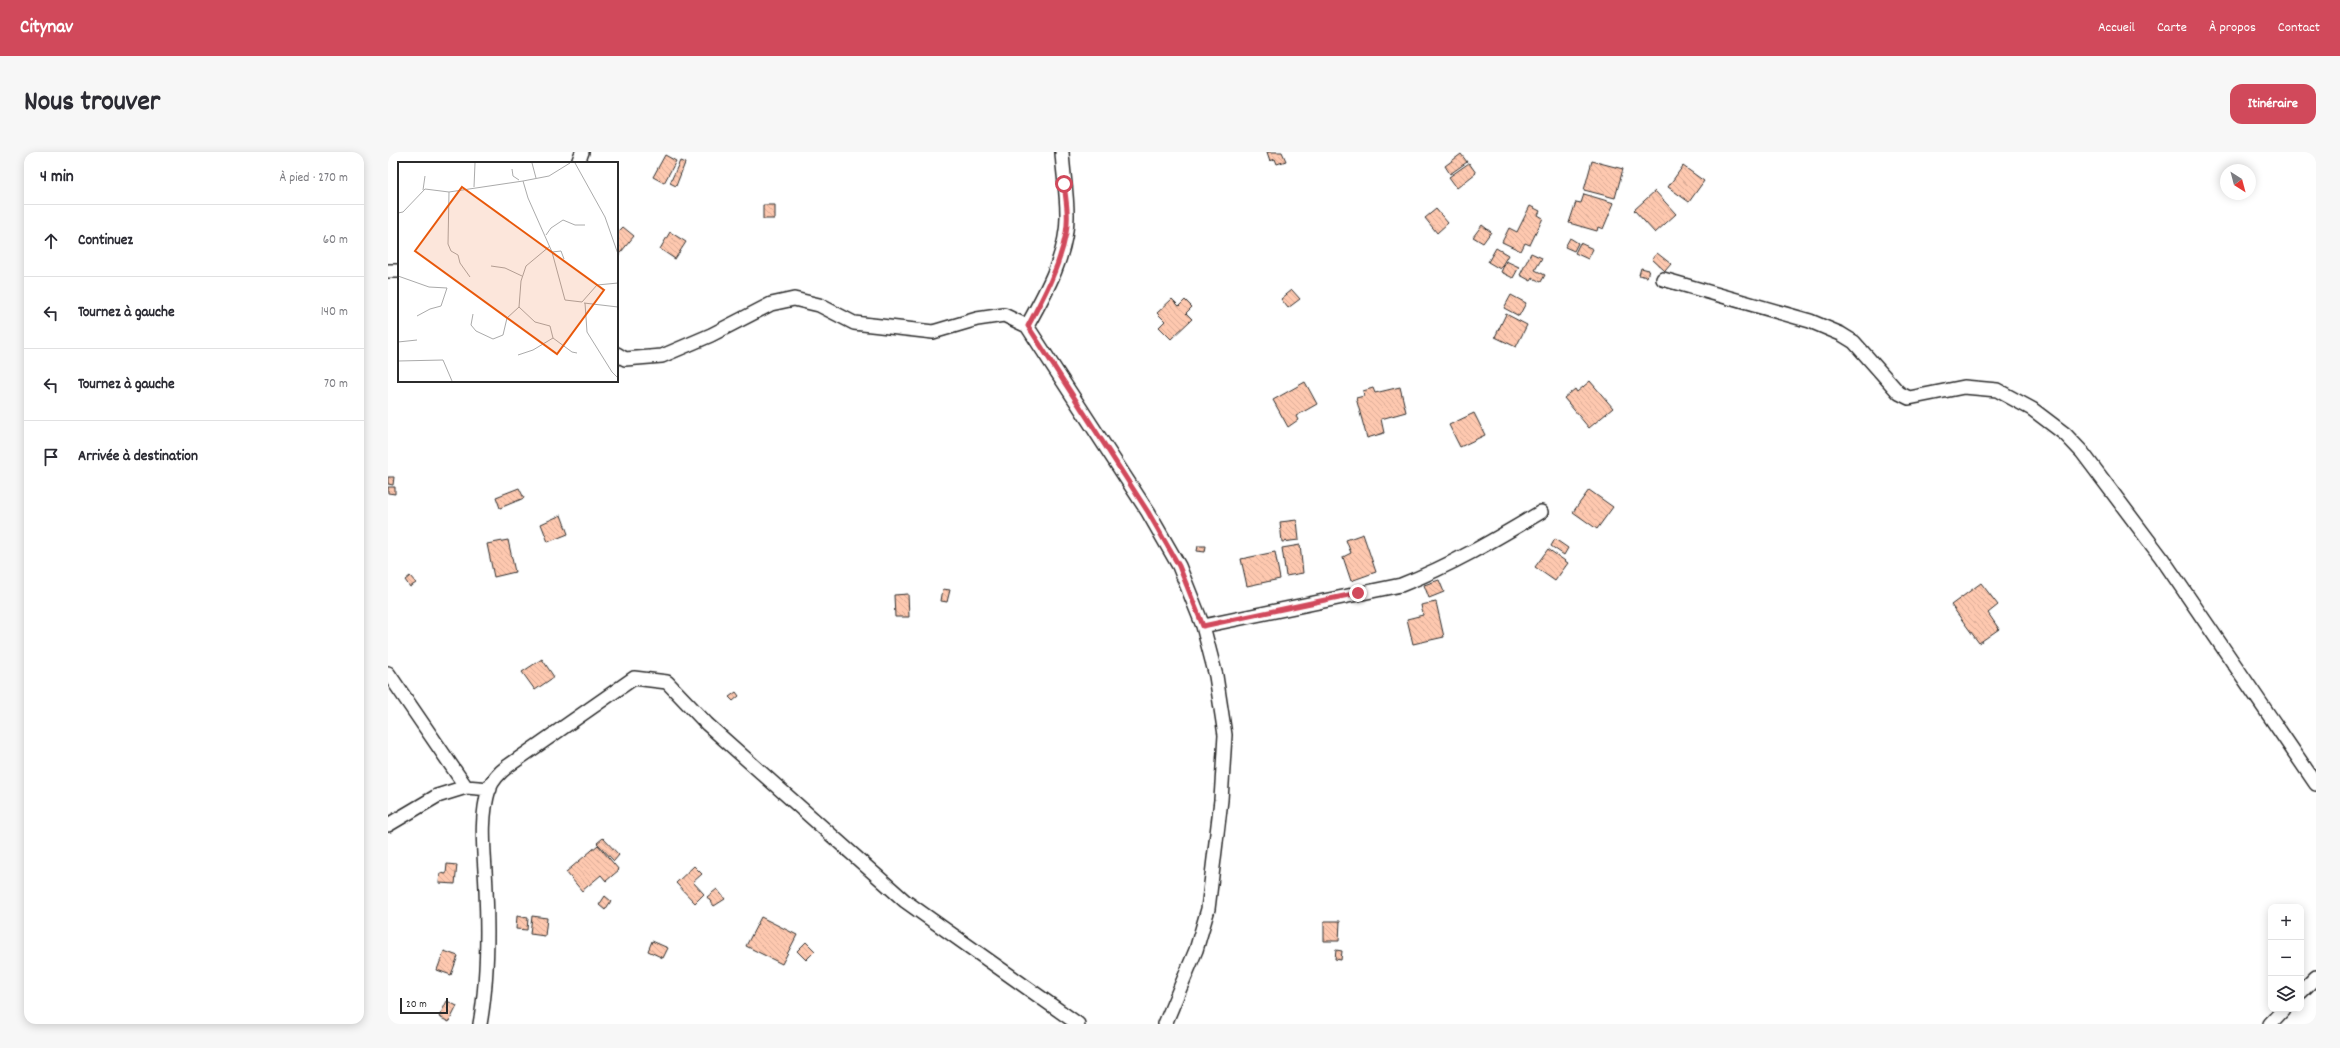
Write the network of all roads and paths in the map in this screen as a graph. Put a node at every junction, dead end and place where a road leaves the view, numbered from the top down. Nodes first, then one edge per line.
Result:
1 (582, 152) edge
2 (1062, 152) edge
3 (578, 162) edge
4 (1663, 279) dead end
5 (1028, 326) junction
6 (618, 355) edge
7 (1541, 512) dead end
8 (1203, 626) junction
9 (388, 673) edge
10 (2316, 784) edge
11 (466, 787) junction
12 (490, 789) junction
13 (388, 825) edge
14 (2316, 977) edge
15 (2304, 989) edge
16 (2281, 1012) edge
17 (480, 1024) edge
18 (1078, 1024) edge
19 (1165, 1024) edge
20 (2270, 1024) edge

1 - 3 street
2 - 5 street
4 - 10 street
5 - 6 street
5 - 8 street
7 - 8 street
8 - 19 street
9 - 11 street
11 - 12 street
11 - 13 street
12 - 17 street
12 - 18 street
14 - 15 street
16 - 20 street

